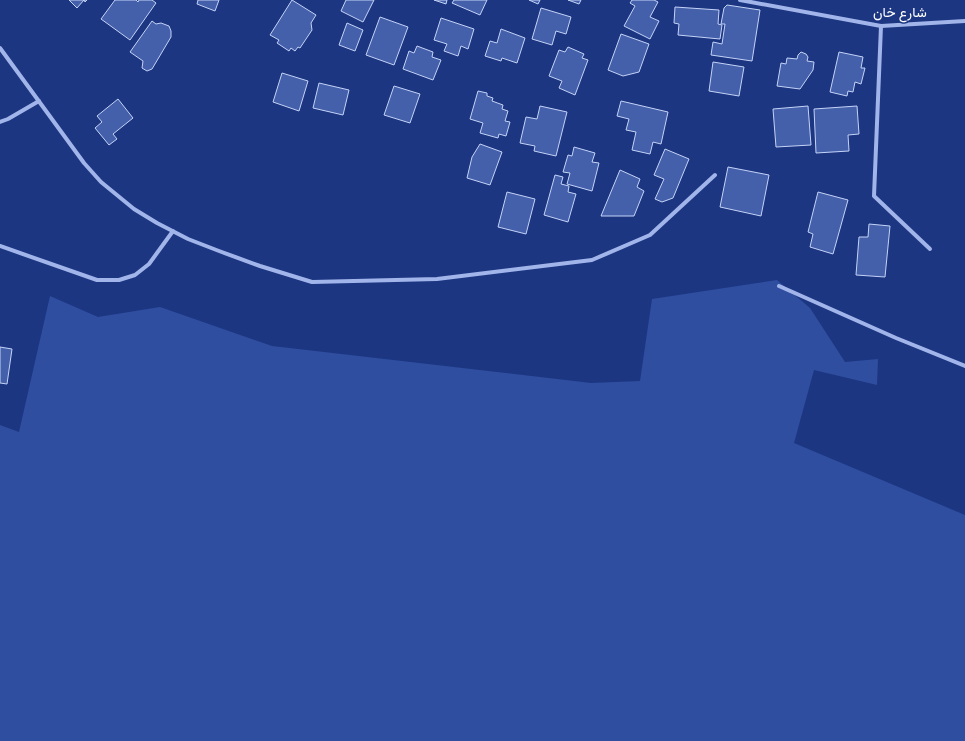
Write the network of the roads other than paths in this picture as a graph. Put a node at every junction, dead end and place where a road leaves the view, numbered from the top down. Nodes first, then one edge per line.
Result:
1 (740, 0) edge
2 (965, 21) edge
3 (881, 26) junction
4 (0, 48) edge
5 (39, 101) junction
6 (0, 122) edge
7 (716, 176) dead end
8 (173, 231) junction
9 (0, 246) edge
10 (930, 249) dead end
11 (779, 286) dead end
12 (965, 366) edge

1 - 3 street, شارع خان
2 - 3 street, شارع خان
3 - 10 street
4 - 5 street
5 - 6 street
5 - 8 street
7 - 8 street
8 - 9 street
11 - 12 street

